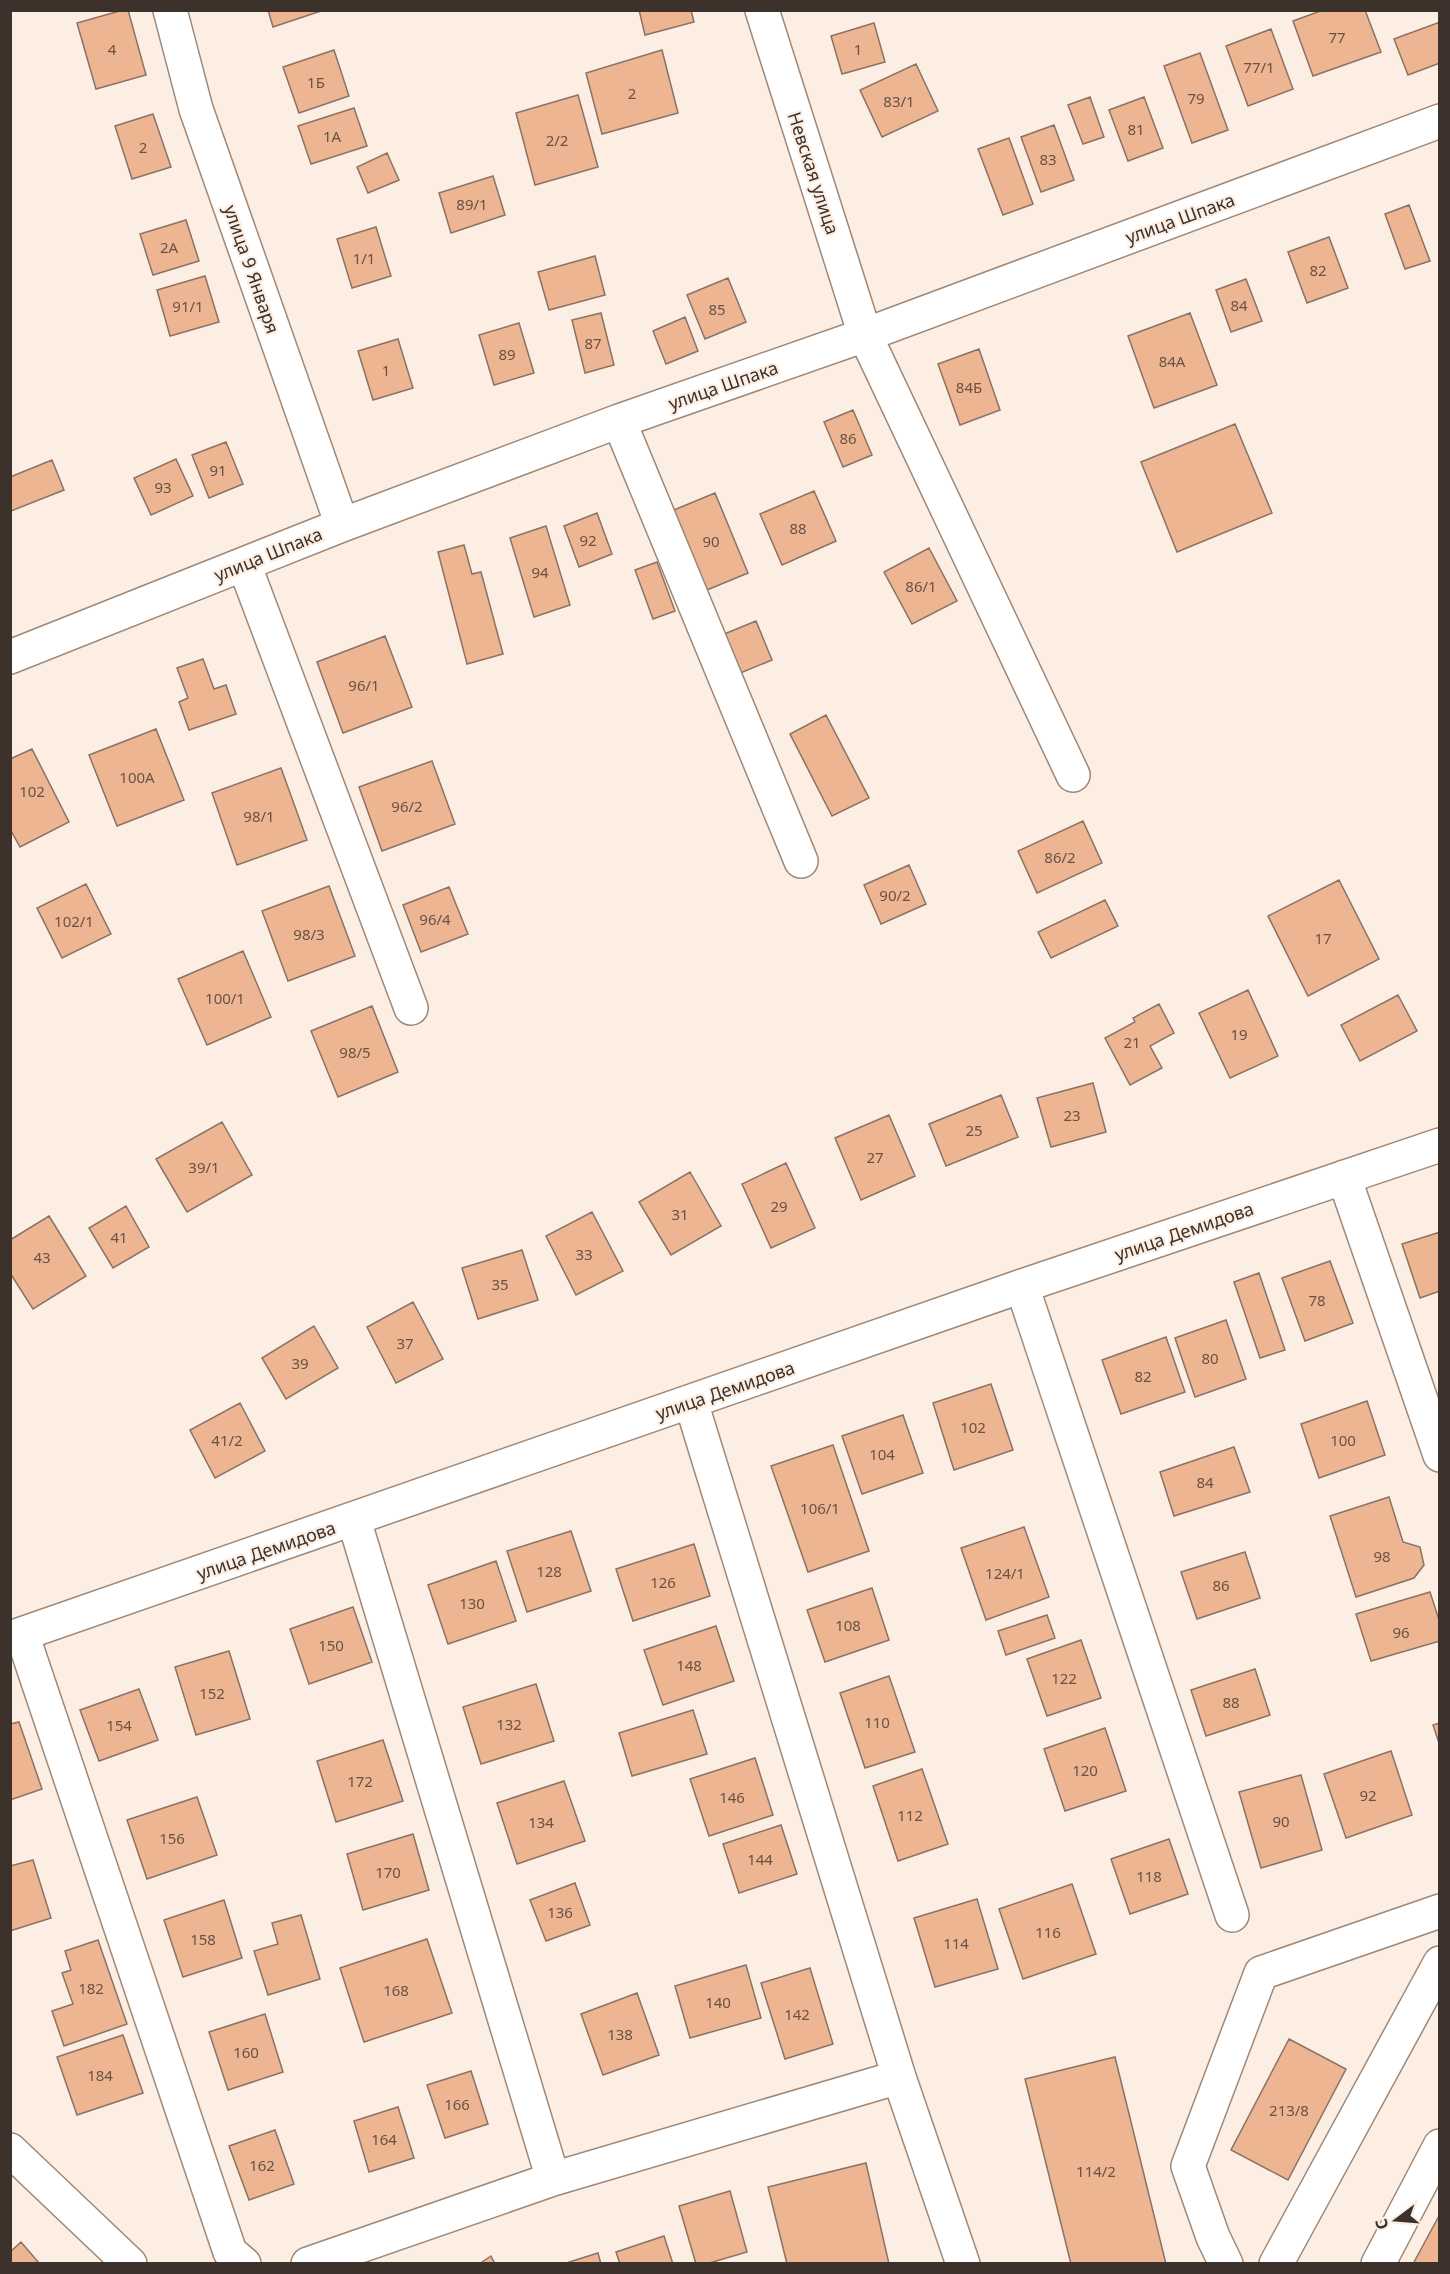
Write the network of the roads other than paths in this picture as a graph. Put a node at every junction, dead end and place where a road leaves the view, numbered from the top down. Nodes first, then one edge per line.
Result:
1 (170, 10) edge
2 (762, 10) edge
3 (1440, 121) edge
4 (865, 335) junction
5 (619, 421) junction
6 (342, 525) junction
7 (244, 564) junction
8 (10, 657) edge
9 (1073, 776) dead end
10 (801, 861) dead end
11 (411, 1008) dead end
12 (1440, 1144) edge
13 (1344, 1177) junction
14 (1022, 1286) junction
15 (691, 1402) junction
16 (1440, 1455) edge
17 (354, 1520) junction
18 (16, 1636) edge
19 (1440, 1911) edge
20 (1232, 1915) dead end
21 (1440, 1963) edge
22 (899, 2077) junction
23 (1440, 2146) edge
24 (10, 2150) edge
25 (553, 2179) junction
26 (130, 2264) edge
27 (244, 2264) edge
28 (308, 2264) edge
29 (963, 2264) edge
30 (1226, 2264) edge
31 (1276, 2264) edge
32 (1378, 2264) edge

1 - 6 street, улица 9 Января
2 - 4 street, Невская улица
3 - 4 street, улица Шпака
4 - 5 street, улица Шпака
4 - 9 street, Невская улица
5 - 6 street, улица Шпака
5 - 10 street
6 - 7 street, улица Шпака
7 - 8 street, улица Шпака
7 - 11 street
12 - 13 street, улица Демидова
13 - 14 street, улица Демидова
13 - 16 street
14 - 15 street, улица Демидова
14 - 20 street
15 - 17 street, улица Демидова
15 - 22 street
17 - 18 street, улица Демидова
17 - 25 street
18 - 27 street
19 - 30 street
21 - 31 street
22 - 25 street
22 - 29 street
23 - 32 street
24 - 26 street
25 - 28 street

